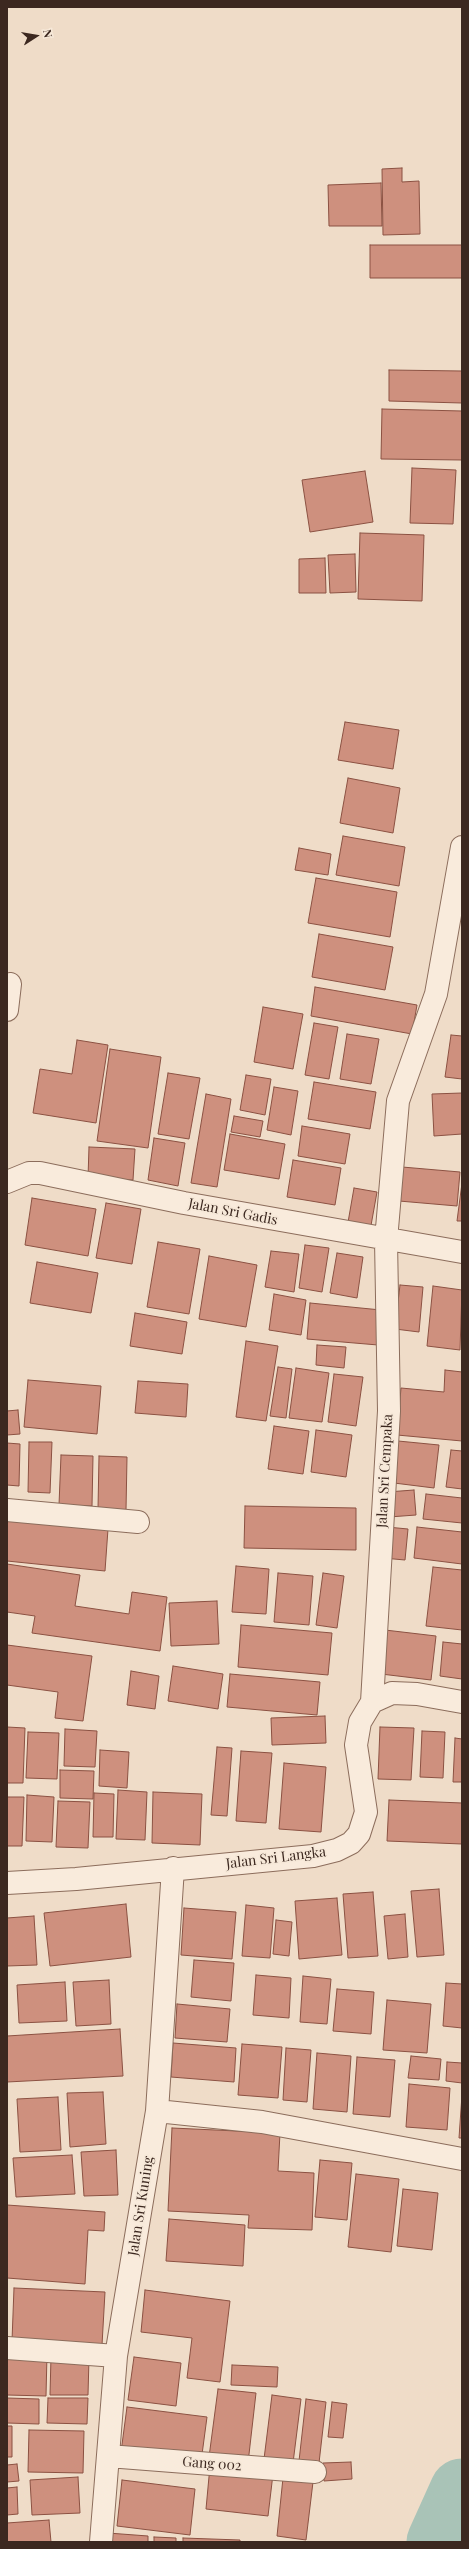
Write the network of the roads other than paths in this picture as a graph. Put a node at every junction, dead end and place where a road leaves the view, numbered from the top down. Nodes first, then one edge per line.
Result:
1 (462, 847) edge
2 (10, 984) dead end
3 (7, 1010) edge
4 (7, 1182) edge
5 (386, 1240) junction
6 (462, 1252) edge
7 (7, 1510) edge
8 (138, 1522) dead end
9 (372, 1702) junction
10 (462, 1702) edge
11 (173, 1868) junction
12 (7, 1883) edge
13 (157, 2111) junction
14 (462, 2160) edge
15 (7, 2348) edge
16 (116, 2356) junction
17 (108, 2456) junction
18 (315, 2472) dead end
19 (101, 2542) edge

1 - 5 street, Jalan Sri Cempaka
2 - 3 street
4 - 5 street, Jalan Sri Gadis
5 - 6 street, Jalan Sri Gadis
5 - 9 street, Jalan Sri Cempaka
7 - 8 street
9 - 10 street
9 - 11 street, Jalan Sri Langka
11 - 12 street, Jalan Sri Langka
11 - 13 street, Jalan Sri Kuning
13 - 14 street
13 - 16 street, Jalan Sri Kuning
15 - 16 street
16 - 17 street, Jalan Sri Kuning
17 - 18 street, Gang 002
17 - 19 street, Jalan Sri Kuning

